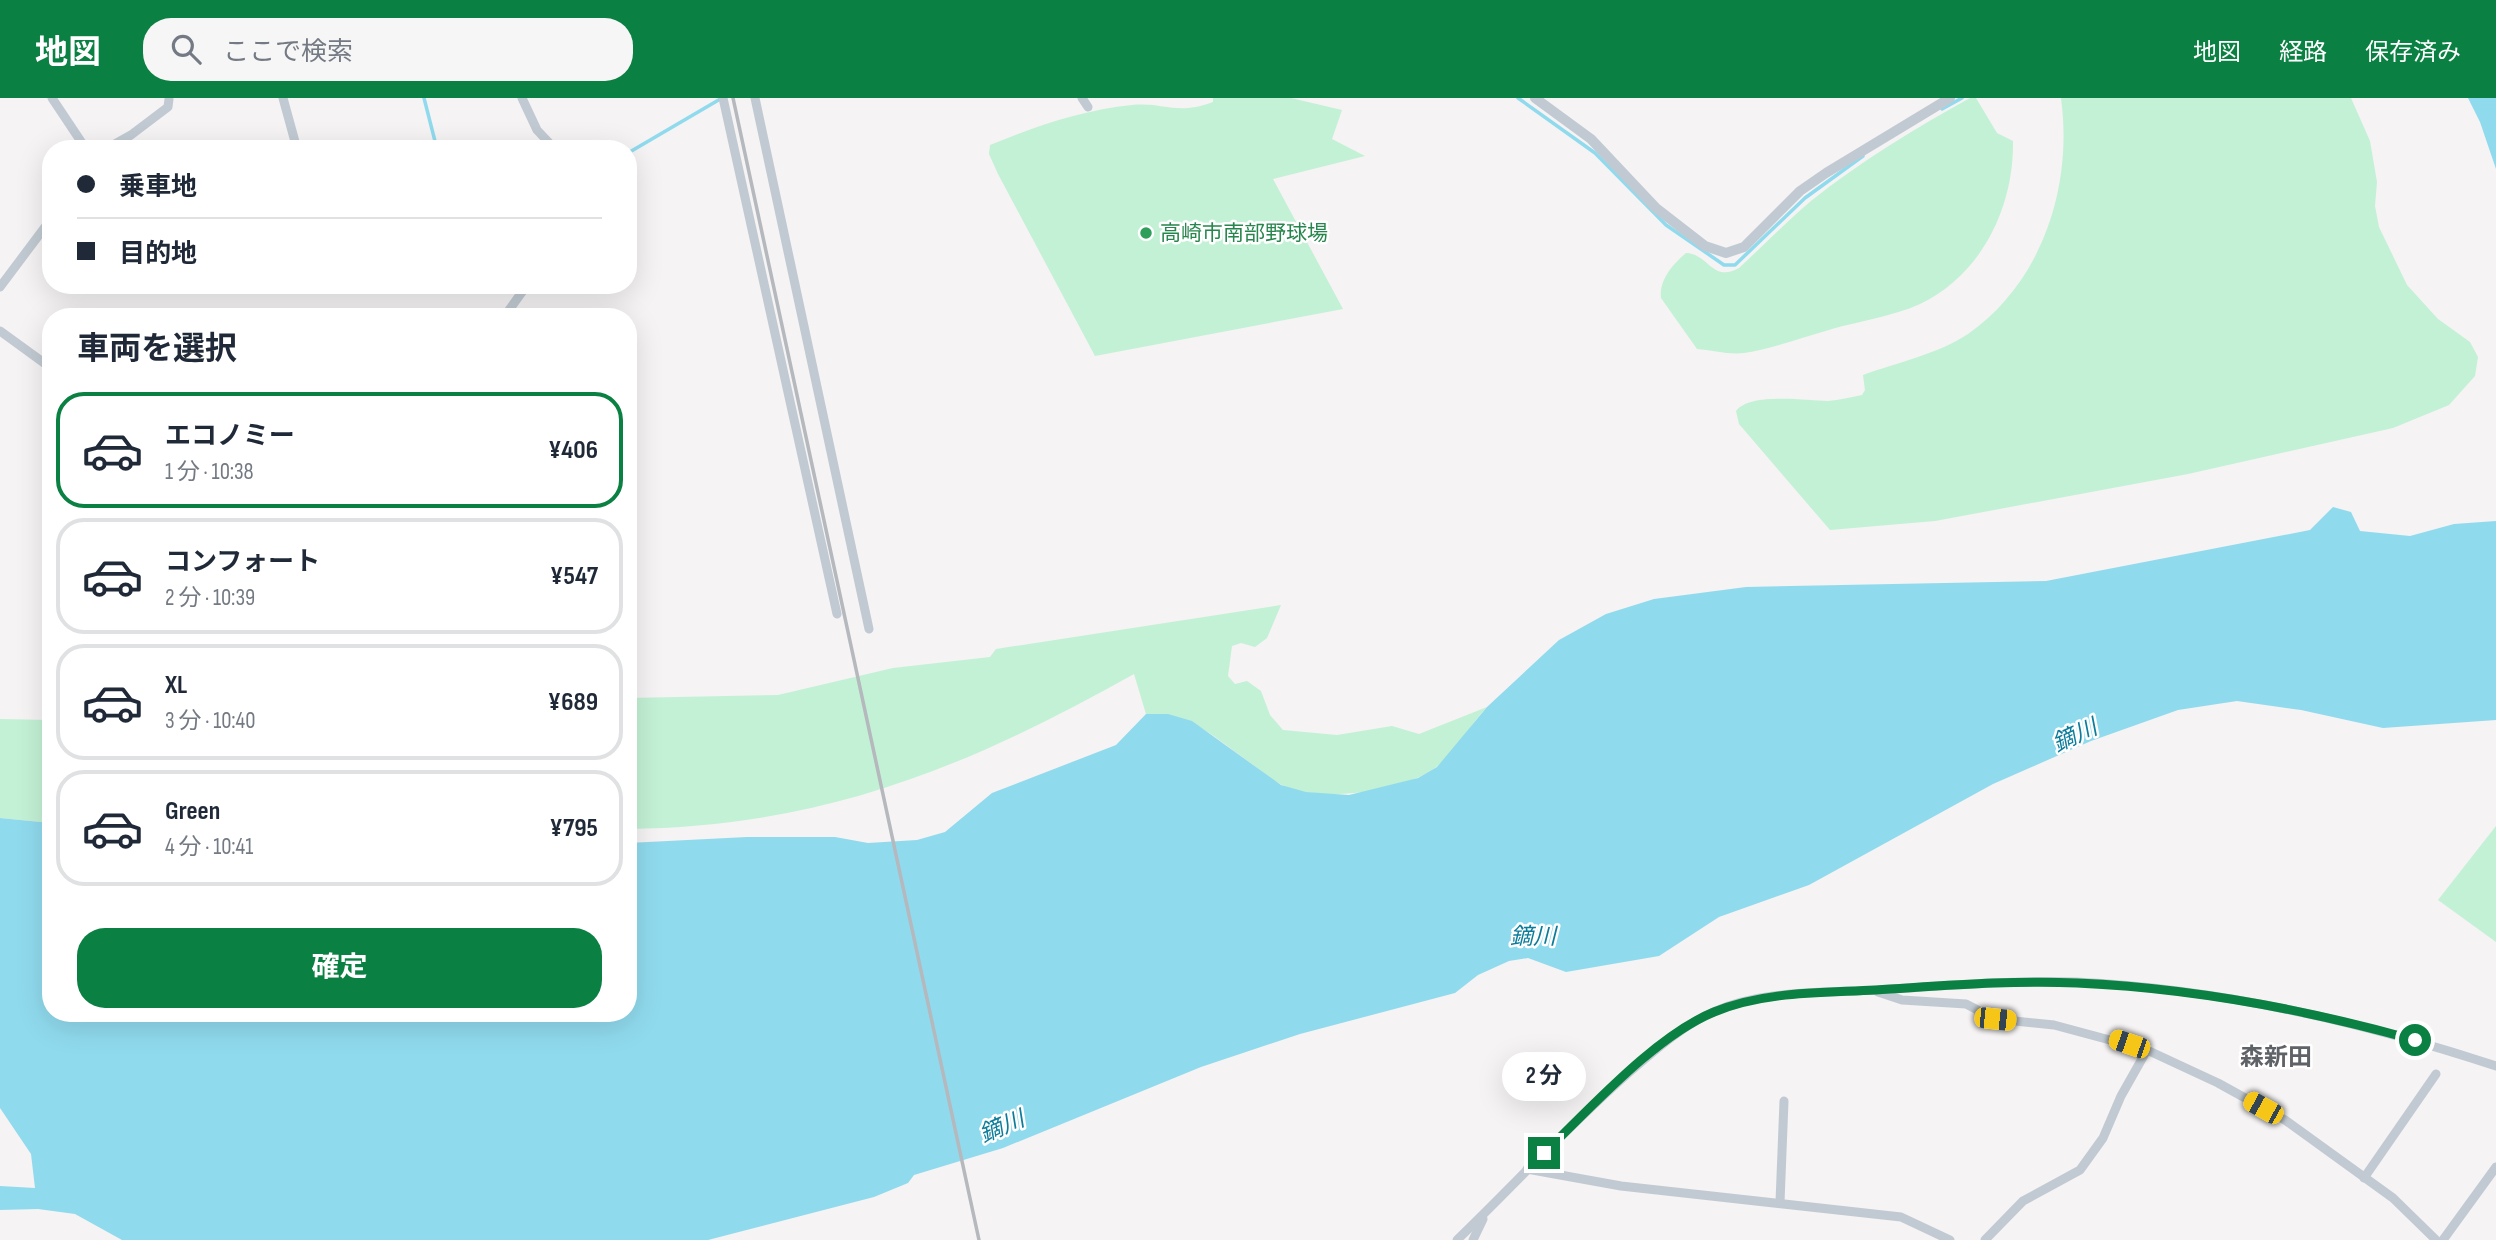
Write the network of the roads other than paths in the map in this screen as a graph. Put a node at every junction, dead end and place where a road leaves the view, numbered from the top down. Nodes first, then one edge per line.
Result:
1 (52, 98) edge
2 (172, 98) edge
3 (283, 98) edge
4 (522, 98) edge
5 (723, 98) edge
6 (755, 98) edge
7 (1535, 98) edge
8 (1950, 98) edge
9 (80, 140) edge
10 (122, 140) edge
11 (295, 140) edge
12 (544, 140) edge
13 (42, 231) edge
14 (0, 287) edge
15 (0, 331) edge
16 (42, 361) edge
17 (836, 614) dead end
18 (869, 629) dead end
19 (1873, 990) junction
20 (2147, 1050) junction
21 (2496, 1066) edge
22 (2435, 1074) dead end
23 (1784, 1101) dead end
24 (2496, 1167) edge
25 (1527, 1169) junction
26 (2364, 1178) junction
27 (1780, 1202) junction
28 (1472, 1238) edge
29 (1457, 1240) edge
30 (1950, 1240) edge
31 (1985, 1240) edge
32 (2436, 1240) edge
33 (2443, 1240) edge

1 - 9 street
2 - 10 street
3 - 11 street
4 - 12 street
5 - 17 street
6 - 18 street
7 - 8 street
13 - 14 street
15 - 16 street
19 - 20 street
19 - 21 street
19 - 25 street
20 - 26 street
20 - 31 street
22 - 26 street
23 - 27 street
24 - 33 street
25 - 27 street
25 - 28 street
26 - 32 street
27 - 30 street
28 - 29 street

